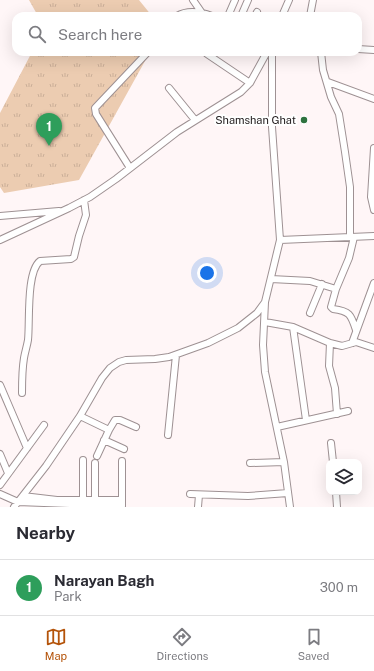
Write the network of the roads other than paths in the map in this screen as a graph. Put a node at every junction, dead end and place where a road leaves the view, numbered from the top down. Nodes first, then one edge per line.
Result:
1 (193, 0) edge
2 (235, 0) edge
3 (248, 0) edge
4 (289, 0) edge
5 (312, 0) edge
6 (319, 0) edge
7 (201, 12) edge
8 (230, 12) edge
9 (243, 12) edge
10 (284, 12) edge
11 (310, 12) edge
12 (362, 49) edge
13 (374, 50) edge
14 (144, 56) edge
15 (210, 56) edge
16 (265, 56) edge
17 (272, 56) edge
18 (321, 56) edge
19 (328, 82) junction
20 (250, 84) junction
21 (169, 88) dead end
22 (374, 99) edge
23 (195, 120) junction
24 (374, 148) edge
25 (130, 168) junction
26 (373, 197) edge
27 (84, 200) junction
28 (64, 210) junction
29 (374, 210) edge
30 (0, 216) edge
31 (374, 236) edge
32 (352, 237) junction
33 (0, 240) edge
34 (280, 240) junction
35 (271, 279) junction
36 (374, 283) edge
37 (322, 284) junction
38 (336, 289) junction
39 (265, 302) junction
40 (310, 313) dead end
41 (265, 322) junction
42 (293, 327) junction
43 (356, 330) junction
44 (330, 343) junction
45 (352, 343) junction
46 (374, 348) edge
47 (176, 355) junction
48 (0, 385) edge
49 (22, 393) dead end
50 (348, 411) dead end
51 (337, 414) junction
52 (80, 416) junction
53 (306, 420) junction
54 (44, 426) dead end
55 (136, 427) dead end
56 (277, 427) junction
57 (109, 430) junction
58 (168, 435) dead end
59 (104, 440) junction
60 (331, 443) dead end
61 (27, 448) junction
62 (124, 449) dead end
63 (0, 454) edge
64 (333, 459) edge
65 (83, 460) dead end
66 (122, 461) dead end
67 (284, 462) junction
68 (250, 463) dead end
69 (8, 473) junction
70 (0, 485) edge
71 (288, 493) junction
72 (0, 494) edge
73 (190, 494) dead end
74 (199, 495) junction
75 (336, 495) edge
76 (23, 496) junction
77 (57, 504) edge
78 (83, 504) edge
79 (95, 504) edge
80 (122, 504) edge
81 (16, 505) edge
82 (198, 507) edge
83 (290, 507) edge
84 (337, 507) edge

1 - 7 street
2 - 8 street
3 - 9 street
4 - 10 street
5 - 6 street
5 - 11 street
12 - 13 street
14 - 25 street
15 - 20 street
16 - 20 street
17 - 34 street
18 - 19 street
19 - 22 street
19 - 32 street
20 - 23 street
21 - 23 street
23 - 25 street
24 - 26 street
25 - 27 street
26 - 29 street
27 - 28 street
27 - 49 street
28 - 30 street
28 - 33 street
31 - 32 street
32 - 34 street
32 - 38 street
34 - 35 street
35 - 37 street
35 - 39 street
36 - 43 street
37 - 38 street
37 - 40 street
38 - 43 street
39 - 41 street
39 - 47 street
41 - 42 street
41 - 56 street
42 - 44 street
42 - 53 street
43 - 45 street
44 - 45 street
44 - 51 street
45 - 46 street
47 - 52 street
47 - 58 street
48 - 61 street
50 - 51 street
51 - 53 street
52 - 57 street
52 - 76 street
53 - 56 street
54 - 61 street
55 - 57 street
56 - 67 street
57 - 59 street
59 - 62 street
59 - 79 street
60 - 64 street
61 - 69 street
63 - 69 street
65 - 78 street
66 - 80 street
67 - 68 street
67 - 71 street
69 - 70 street
71 - 74 street
71 - 83 street
72 - 81 street
73 - 74 street
74 - 82 street
75 - 84 street
76 - 77 street
76 - 81 street
77 - 78 street
77 - 81 street
78 - 79 street
79 - 80 street

